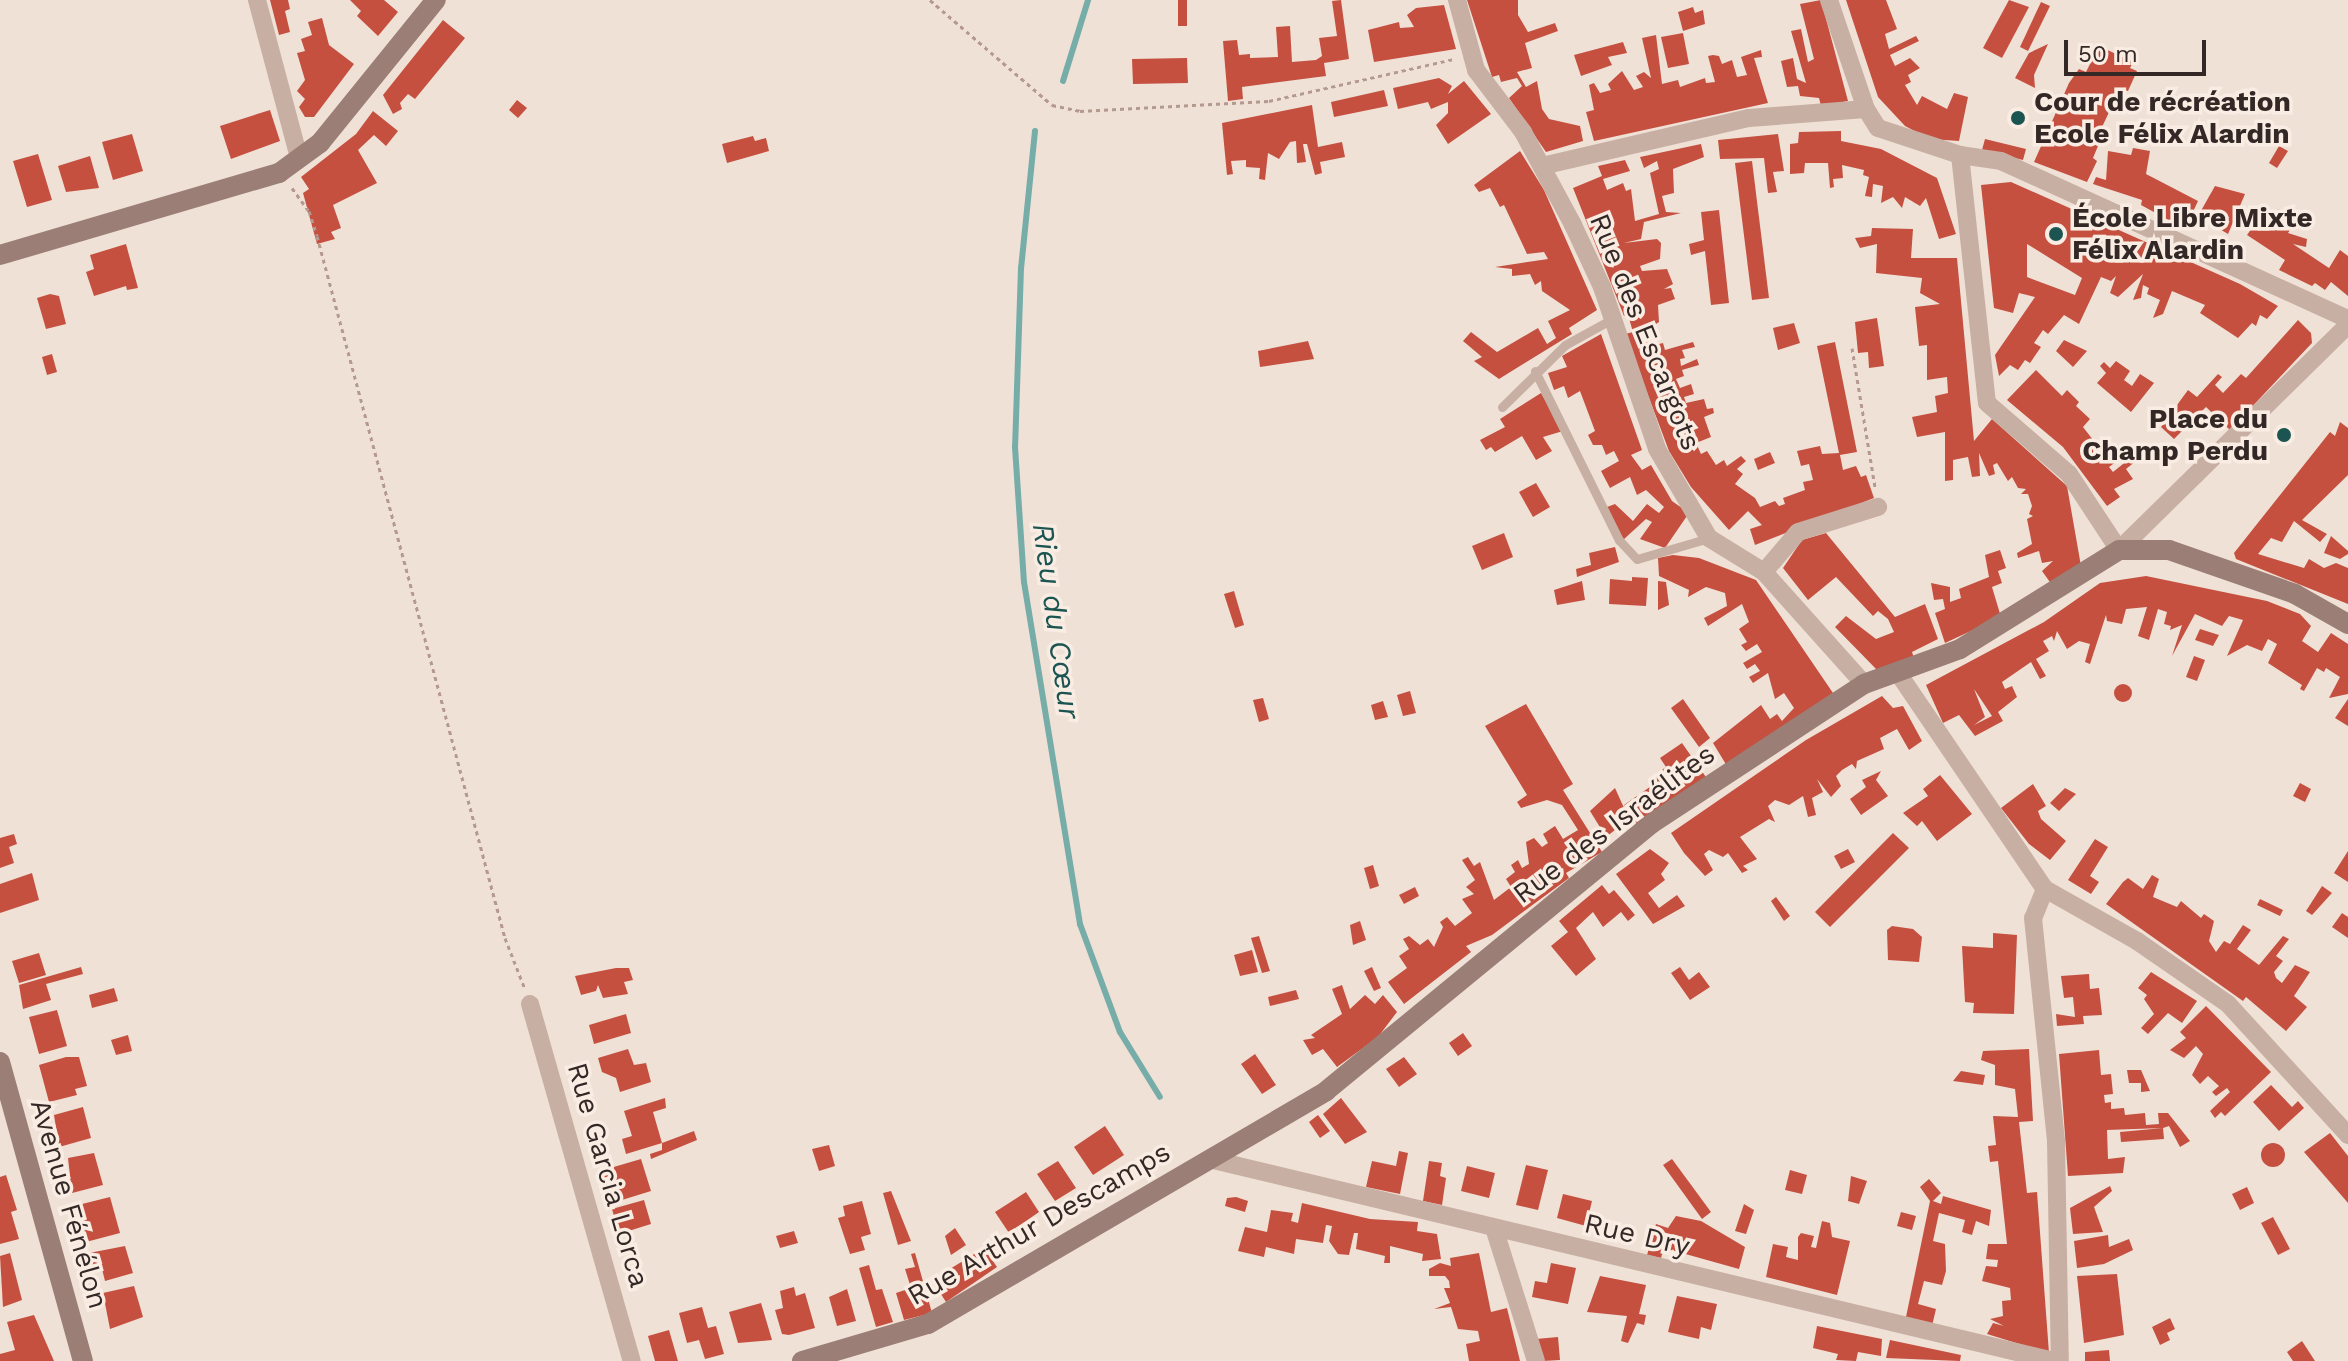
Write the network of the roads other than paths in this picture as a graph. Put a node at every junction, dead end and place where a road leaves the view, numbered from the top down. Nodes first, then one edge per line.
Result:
1 (257, 0) edge
2 (436, 0) edge
3 (1457, 0) edge
4 (1829, 0) edge
5 (1866, 109) junction
6 (1960, 155) junction
7 (299, 158) junction
8 (1542, 166) junction
9 (0, 255) edge
10 (1612, 319) junction
11 (2348, 319) edge
12 (2348, 325) edge
13 (1535, 371) junction
14 (1502, 407) dead end
15 (1878, 507) road end
16 (1709, 538) junction
17 (2119, 550) junction
18 (1764, 572) junction
19 (2348, 624) edge
20 (1898, 673) junction
21 (1864, 684) junction
22 (2045, 889) junction
23 (530, 1004) road end
24 (0, 1062) edge
25 (2348, 1135) edge
26 (1209, 1159) junction
27 (1495, 1231) junction
28 (83, 1361) edge
29 (632, 1361) edge
30 (802, 1361) edge
31 (1536, 1361) edge
32 (2057, 1361) edge

1 - 7 street
2 - 7 street
3 - 8 street, Rue des Escargots
4 - 5 street
5 - 6 street
5 - 8 street
6 - 11 street
6 - 17 street
7 - 9 street
8 - 10 street, Rue des Escargots
10 - 13 lane
10 - 16 street, Rue des Escargots
12 - 17 street
13 - 14 lane
13 - 16 lane
15 - 18 street
16 - 18 street, Rue des Escargots
17 - 19 street
17 - 20 street, Rue des Israélites
18 - 21 street, Rue des Escargots
20 - 21 street, Rue des Israélites
20 - 22 street
21 - 26 street, Rue des Israélites
22 - 25 street
22 - 32 street
23 - 29 street, Rue Garcia Lorca
24 - 28 street, Avenue Fénélon
26 - 27 street, Rue Dry
26 - 30 street, Rue Arthur Descamps
27 - 31 street
27 - 32 street, Rue Dry

